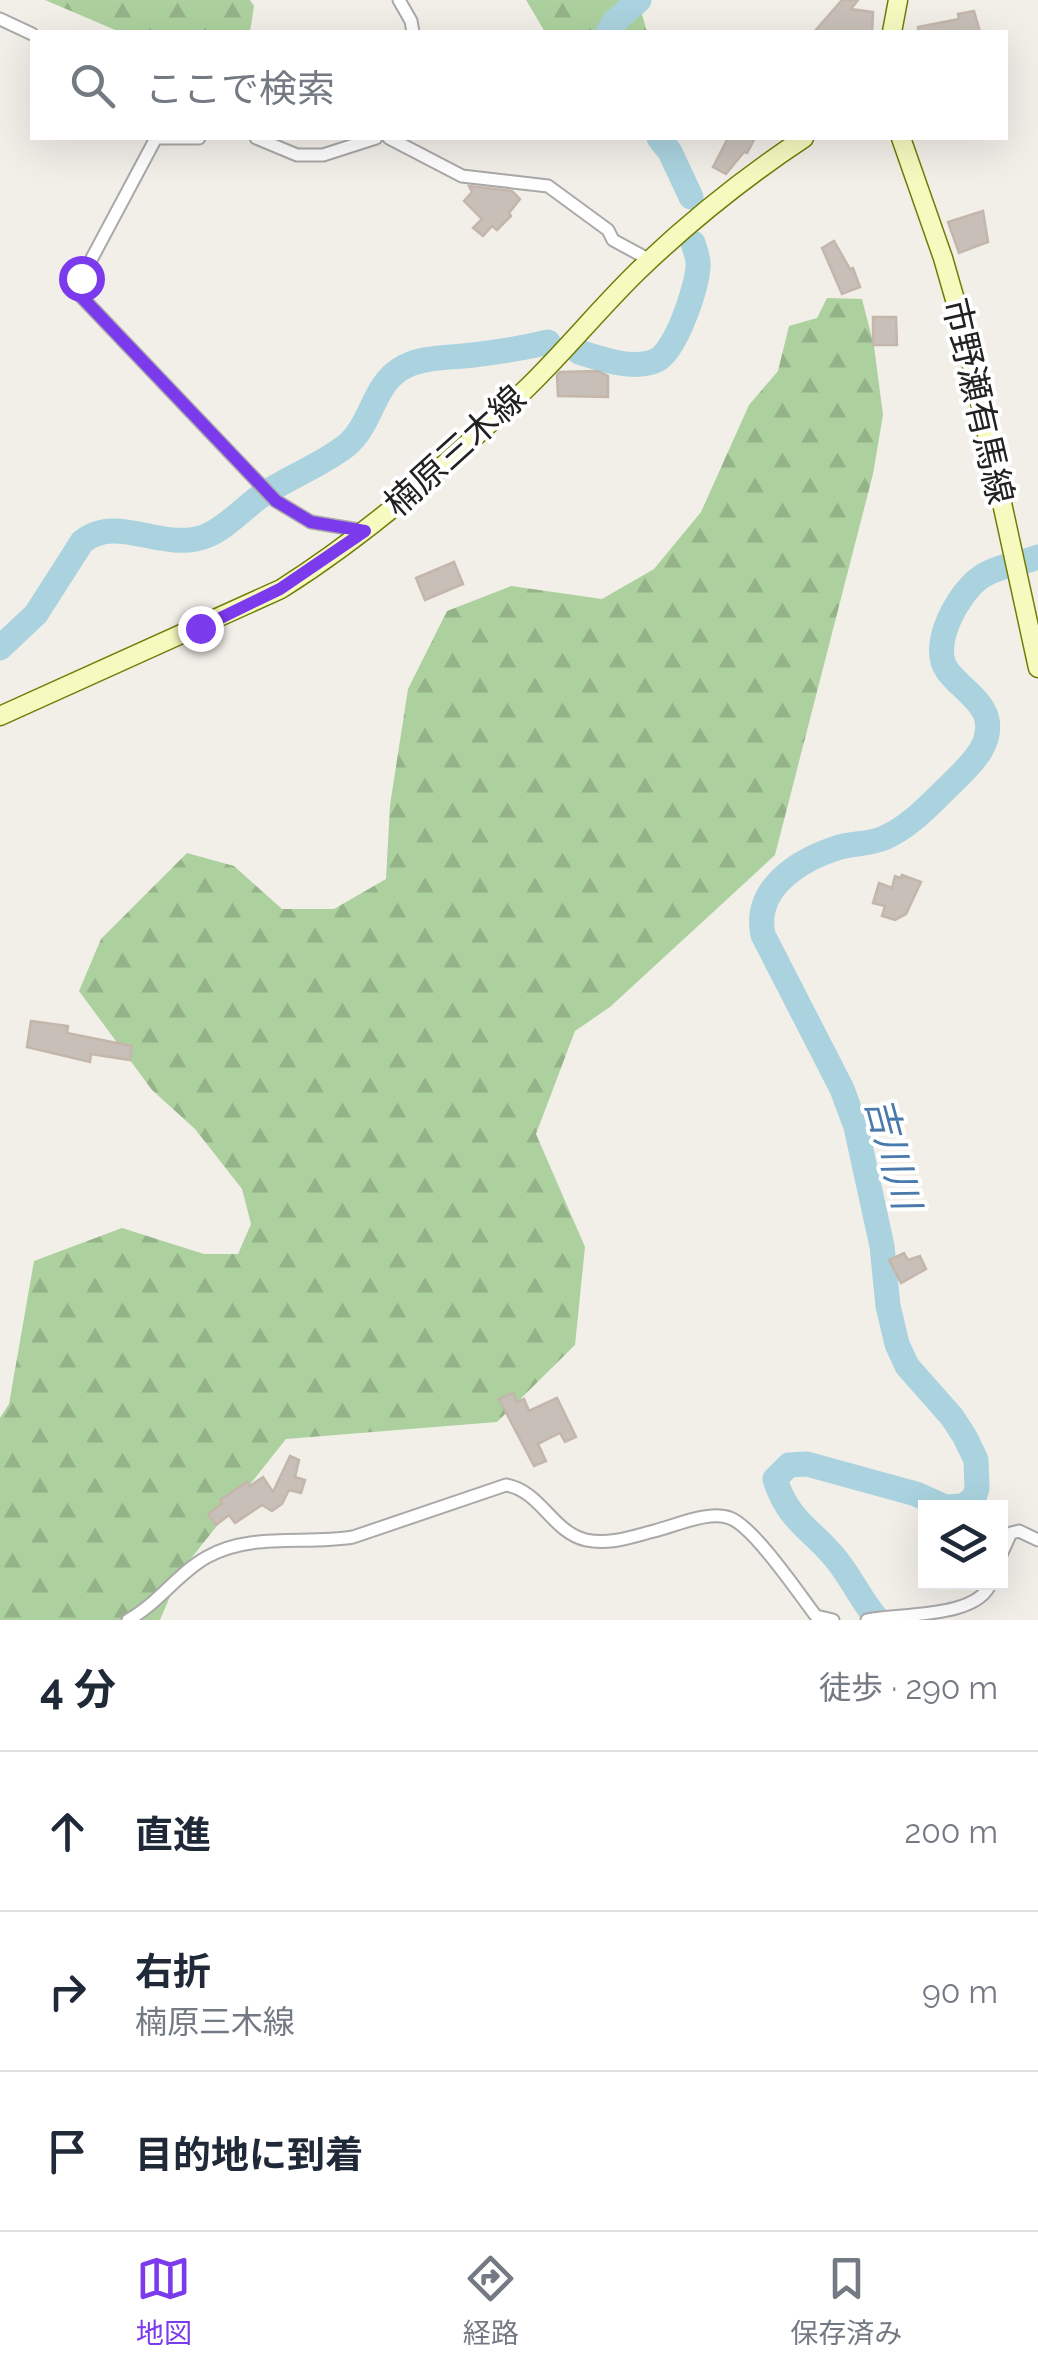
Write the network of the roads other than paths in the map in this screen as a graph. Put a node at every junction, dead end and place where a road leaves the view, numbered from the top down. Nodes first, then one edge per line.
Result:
1 (399, 0) edge
2 (898, 0) edge
3 (0, 19) edge
4 (412, 30) edge
5 (892, 30) edge
6 (30, 33) edge
7 (155, 140) edge
8 (261, 140) edge
9 (370, 140) edge
10 (394, 140) edge
11 (801, 140) edge
12 (902, 140) edge
13 (650, 260) junction
14 (365, 531) junction
15 (1038, 668) edge
16 (0, 716) edge
17 (1008, 1540) edge
18 (1038, 1540) edge
19 (989, 1590) edge
20 (128, 1620) edge
21 (833, 1620) edge
22 (867, 1620) edge

1 - 4 street
2 - 5 main road
3 - 6 street
7 - 14 street
8 - 9 street
10 - 13 street
11 - 13 main road, 楠原三木線
12 - 15 main road, 市野瀬有馬線
13 - 14 main road, 楠原三木線
14 - 16 main road, 楠原三木線
17 - 18 street
19 - 22 street
20 - 21 street

